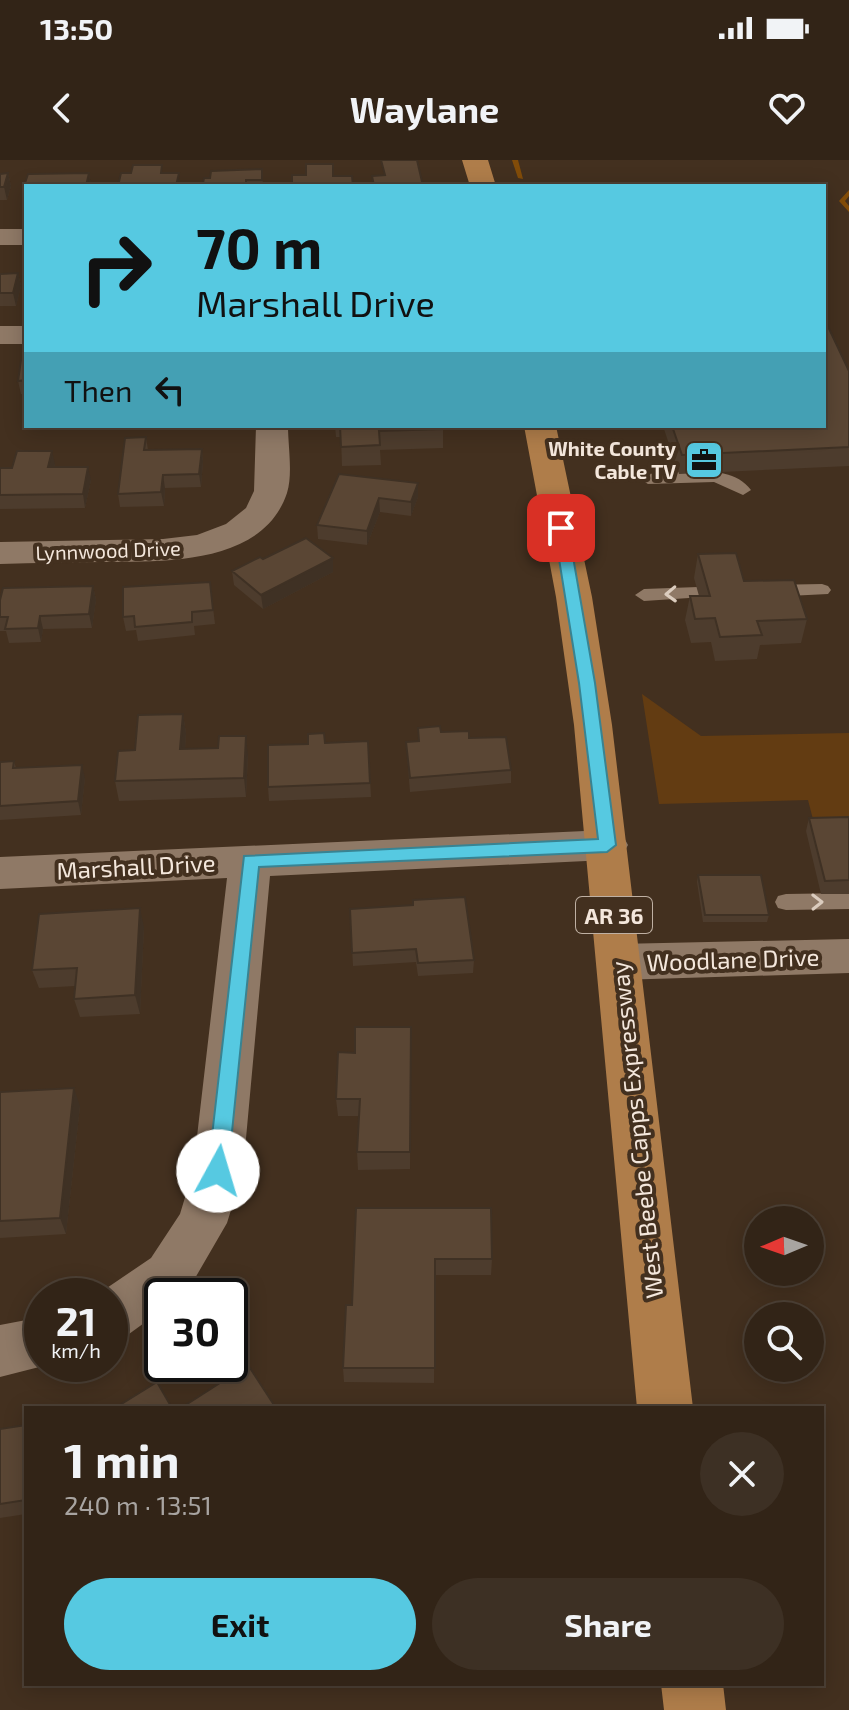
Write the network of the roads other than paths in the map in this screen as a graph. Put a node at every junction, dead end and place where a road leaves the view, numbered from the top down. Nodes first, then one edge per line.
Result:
1 (475, 160) edge
2 (482, 184) edge
3 (0, 237) edge
4 (24, 237) edge
5 (0, 335) edge
6 (24, 335) edge
7 (272, 428) edge
8 (540, 428) edge
9 (648, 479) dead end
10 (743, 490) dead end
11 (0, 553) edge
12 (822, 590) dead end
13 (751, 592) edge
14 (698, 593) edge
15 (644, 595) dead end
16 (607, 845) junction
17 (250, 861) junction
18 (0, 873) edge
19 (849, 901) edge
20 (786, 902) dead end
21 (849, 956) edge
22 (618, 962) junction
23 (128, 1303) edge
24 (24, 1346) edge
25 (0, 1351) edge
26 (665, 1406) edge
27 (692, 1686) edge
28 (695, 1710) edge

1 - 2 main road
3 - 4 street
5 - 6 street
7 - 11 street, Lynnwood Drive
8 - 16 main road, West Beebe Capps Expressway / AR 36
9 - 10 lane
12 - 13 lane
14 -> 15 lane
16 - 17 street, Marshall Drive
16 - 22 main road, West Beebe Capps Expressway / AR 36
17 - 18 street, Marshall Drive
17 - 23 street
20 -> 19 lane
21 - 22 street, Woodlane Drive
22 - 26 main road, West Beebe Capps Expressway / AR 36
24 - 25 street
27 - 28 main road

